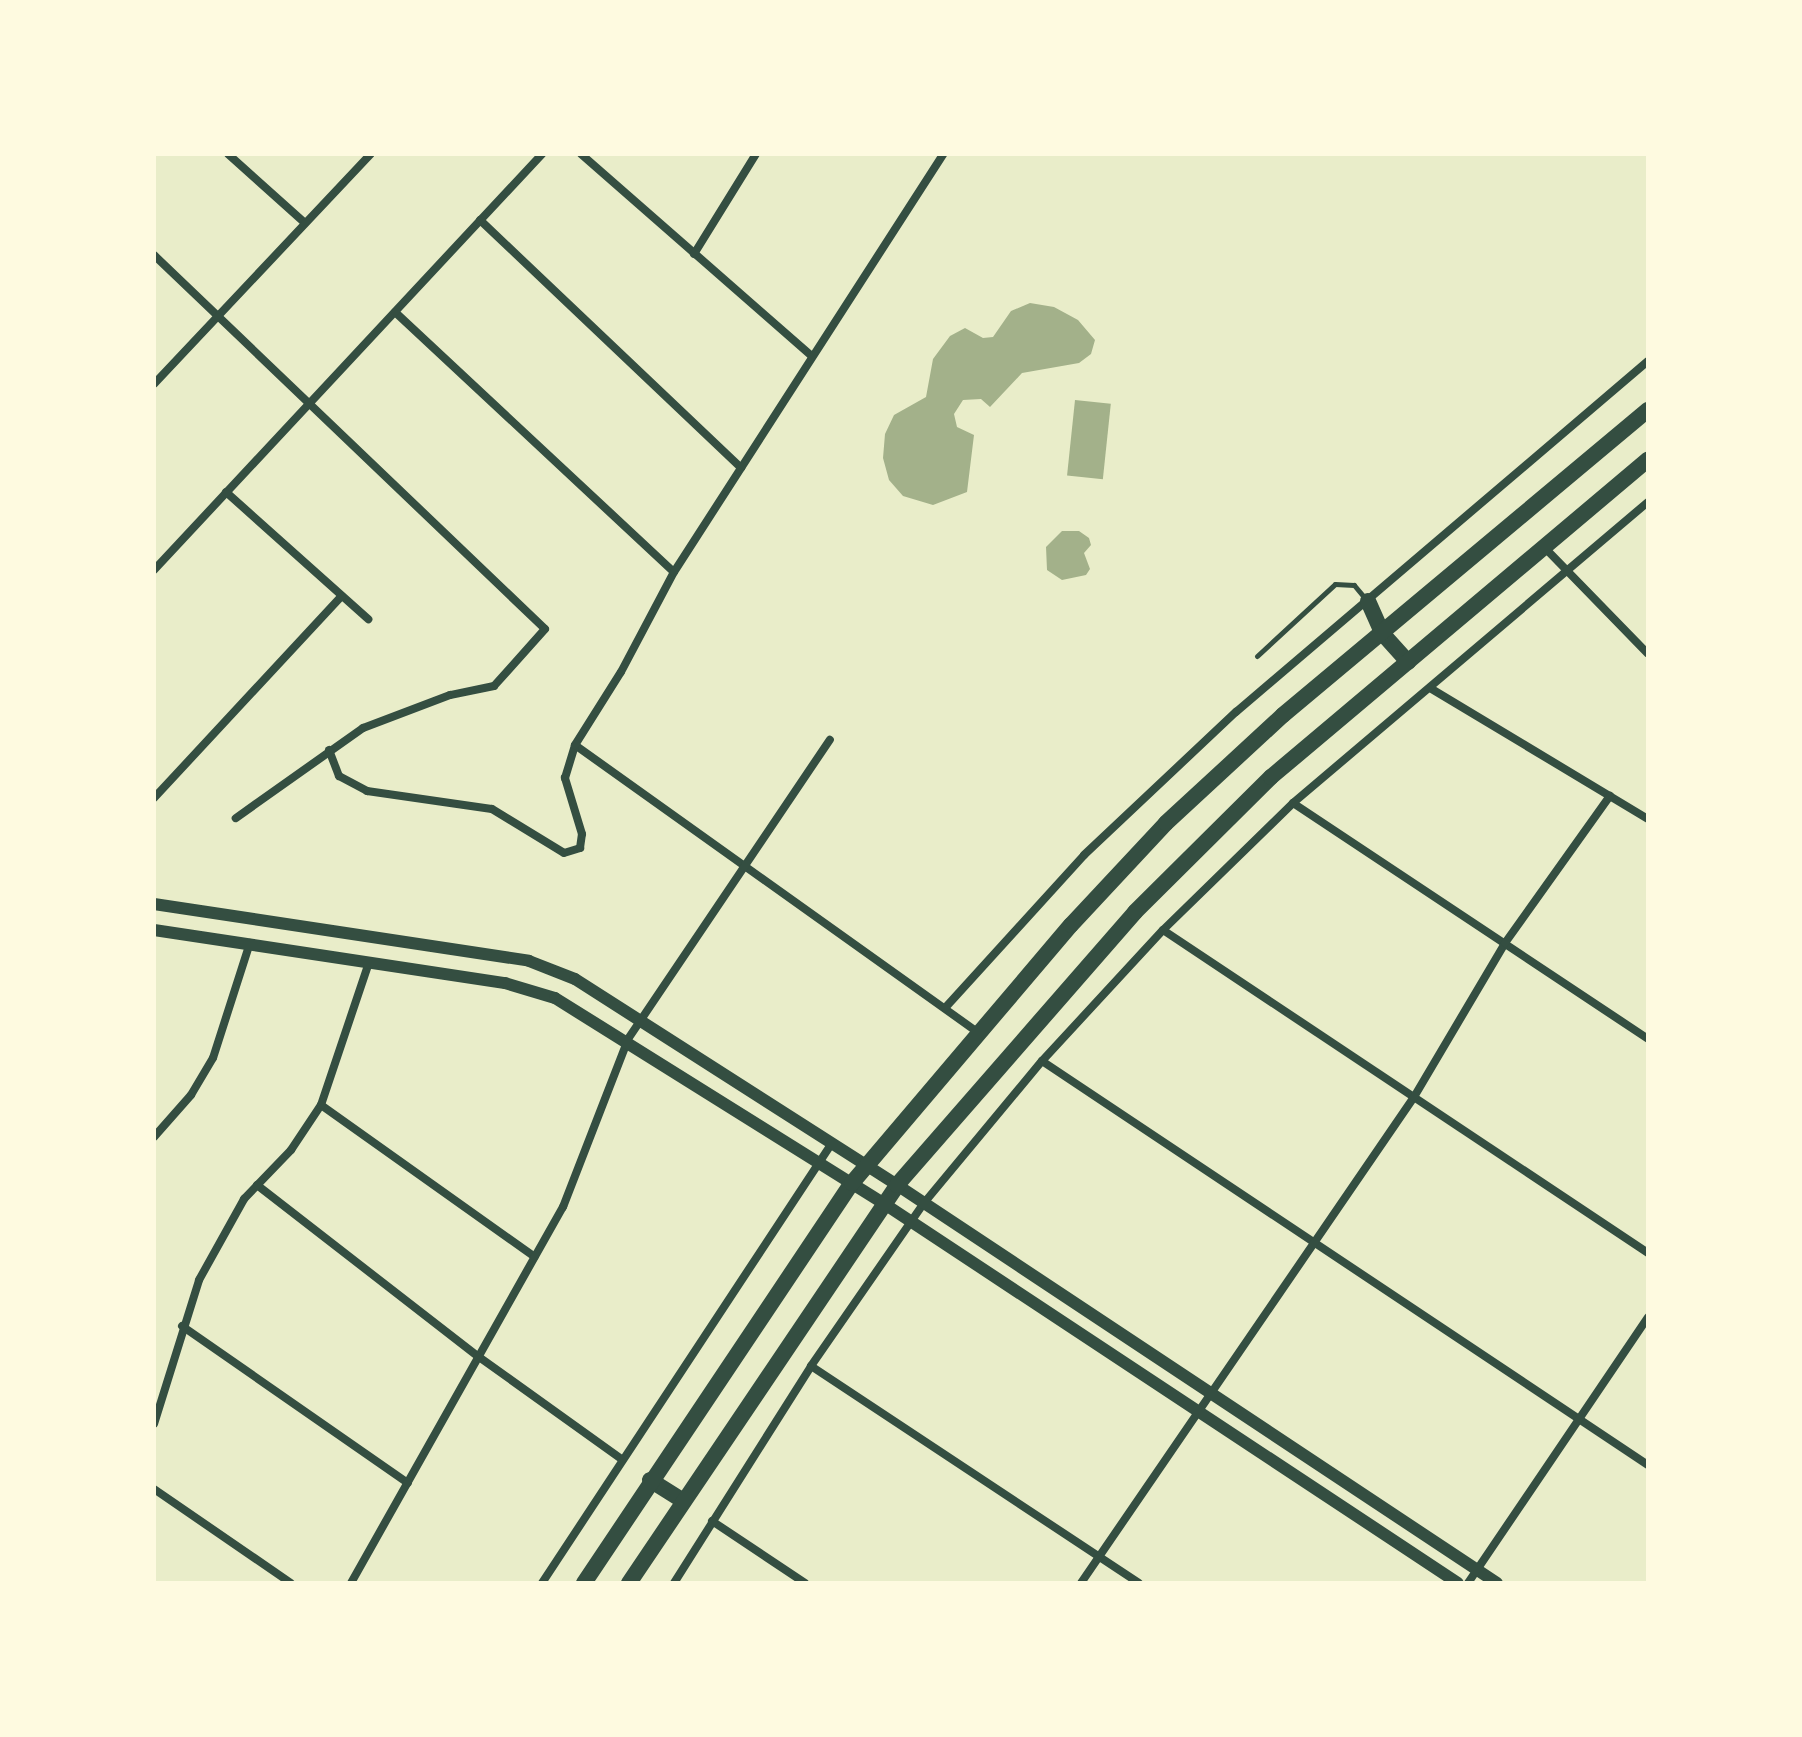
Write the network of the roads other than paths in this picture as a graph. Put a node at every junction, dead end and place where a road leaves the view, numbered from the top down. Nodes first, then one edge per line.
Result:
1 (228, 154) edge
2 (371, 154) edge
3 (542, 154) edge
4 (581, 154) edge
5 (756, 154) edge
6 (943, 154) edge
7 (480, 220) junction
8 (305, 223) junction
9 (694, 254) junction
10 (154, 255) edge
11 (395, 312) junction
12 (218, 315) junction
13 (812, 356) junction
14 (1648, 361) edge
15 (154, 384) edge
16 (310, 403) junction
17 (1648, 410) edge
18 (1648, 459) edge
19 (741, 468) junction
20 (226, 492) junction
21 (1648, 502) edge
22 (1544, 547) junction
23 (154, 570) edge
24 (1568, 570) junction
25 (674, 572) junction
26 (341, 597) junction
27 (1368, 601) junction
28 (368, 619) dead end
29 (1382, 633) junction
30 (1648, 654) edge
31 (1257, 656) dead end
32 (1408, 662) junction
33 (1430, 688) junction
34 (830, 740) dead end
35 (575, 745) junction
36 (329, 750) junction
37 (1610, 796) junction
38 (154, 798) edge
39 (1293, 803) junction
40 (236, 818) dead end
41 (1648, 819) edge
42 (745, 868) junction
43 (154, 904) edge
44 (154, 930) edge
45 (1163, 930) junction
46 (250, 943) junction
47 (1505, 943) junction
48 (369, 962) junction
49 (945, 1008) junction
50 (641, 1020) junction
51 (978, 1032) junction
52 (628, 1039) junction
53 (1648, 1039) edge
54 (1042, 1061) junction
55 (1414, 1097) junction
56 (321, 1105) junction
57 (154, 1137) edge
58 (832, 1143) junction
59 (818, 1162) junction
60 (866, 1166) junction
61 (852, 1183) junction
62 (257, 1185) junction
63 (897, 1185) junction
64 (883, 1203) junction
65 (924, 1203) junction
66 (912, 1222) junction
67 (1314, 1243) junction
68 (1648, 1253) edge
69 (535, 1257) junction
70 (1648, 1317) edge
71 (182, 1326) junction
72 (479, 1357) junction
73 (811, 1366) junction
74 (1211, 1394) junction
75 (1198, 1411) junction
76 (1579, 1419) junction
77 (154, 1424) edge
78 (620, 1458) junction
79 (1648, 1465) edge
80 (650, 1480) junction
81 (408, 1483) junction
82 (154, 1489) edge
83 (683, 1501) junction
84 (712, 1521) junction
85 (1099, 1557) junction
86 (1477, 1570) junction
87 (291, 1583) edge
88 (351, 1583) edge
89 (542, 1583) edge
90 (584, 1583) edge
91 (629, 1583) edge
92 (674, 1583) edge
93 (805, 1583) edge
94 (1081, 1583) edge
95 (1139, 1583) edge
96 (1458, 1583) edge
97 (1468, 1583) edge
98 (1497, 1583) edge

1 - 8 street
2 - 8 street
3 - 7 street
4 - 9 street
5 - 9 street
6 - 13 street
7 - 11 street
7 - 19 street
8 - 12 street
9 - 13 street
10 - 12 street
11 - 16 street
11 - 25 street
12 - 15 street
12 - 16 street
13 - 19 street
14 - 27 street
16 - 20 street
16 - 36 street
17 - 29 highway
18 - 22 highway
19 - 25 street
20 - 23 street
20 - 26 street
21 - 24 street
22 - 24 street
22 - 32 highway
24 - 30 street
24 - 33 street
25 - 35 street
26 - 28 street
26 - 38 street
27 - 29 highway
27 - 31 lane
27 - 49 street
29 - 32 highway
29 - 51 highway
32 - 63 highway
33 - 37 street
33 - 39 street
34 - 42 street
35 - 36 street
35 - 42 street
36 - 40 street
37 - 41 street
37 - 47 street
39 - 45 street
39 - 47 street
42 - 49 street
42 - 50 street
43 - 50 street
44 - 46 street
45 - 54 street
45 - 55 street
46 - 48 street
46 - 57 street
47 - 53 street
47 - 55 street
48 - 52 street
48 - 56 street
49 - 51 street
50 - 52 street
50 - 58 street
51 - 60 highway
52 - 59 street
52 - 69 street
54 - 65 street
54 - 67 street
55 - 67 street
55 - 68 street
56 - 62 street
56 - 69 street
58 - 59 street
58 - 60 street
59 - 61 street
59 - 78 street
60 - 61 highway
60 - 63 street
61 - 64 street
61 - 80 highway
62 - 71 street
62 - 72 street
63 - 64 highway
63 - 65 street
64 - 66 street
64 - 83 highway
65 - 66 street
65 - 74 street
66 - 73 street
66 - 75 street
67 - 74 street
67 - 76 street
69 - 72 street
70 - 76 street
71 - 77 street
71 - 81 street
72 - 78 street
72 - 81 street
73 - 84 street
73 - 85 street
74 - 75 street
74 - 86 street
75 - 85 street
75 - 96 street
76 - 79 street
76 - 86 street
78 - 89 street
80 - 83 highway
80 - 90 highway
81 - 88 street
82 - 87 street
83 - 91 highway
84 - 92 street
84 - 93 street
85 - 94 street
85 - 95 street
86 - 97 street
86 - 98 street

